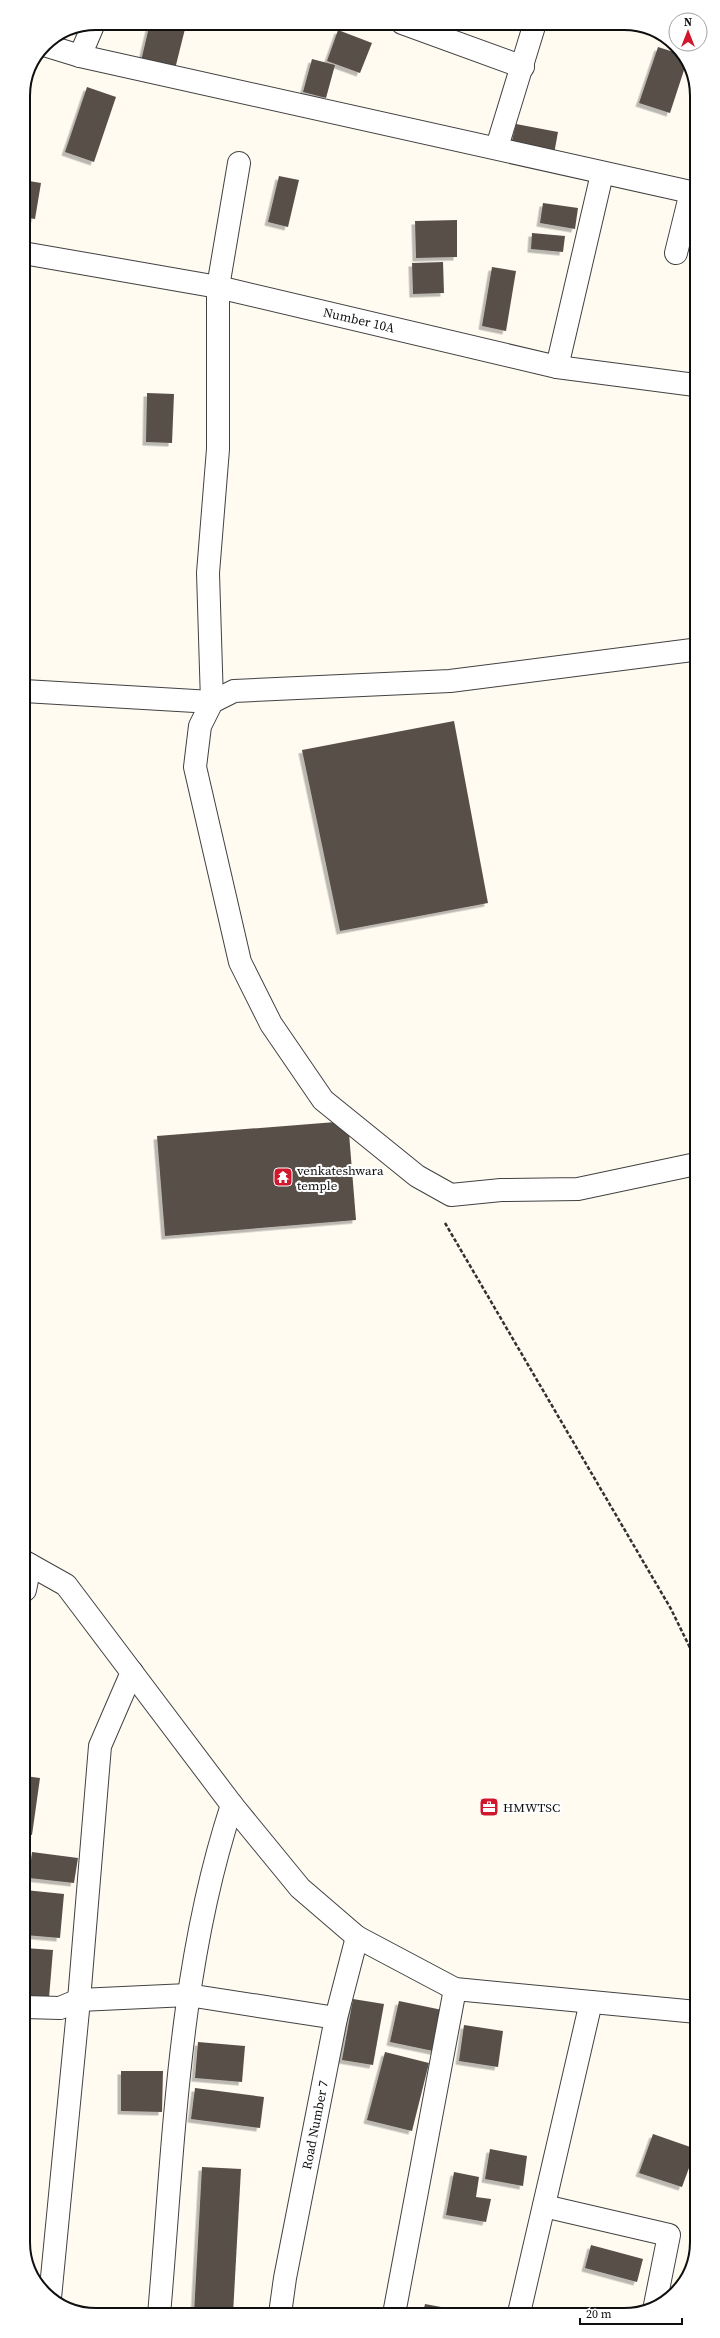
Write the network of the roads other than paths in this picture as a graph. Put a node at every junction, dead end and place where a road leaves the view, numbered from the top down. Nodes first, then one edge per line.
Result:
1 (91, 30) edge
2 (421, 30) edge
3 (533, 30) edge
4 (51, 47) edge
5 (80, 56) junction
6 (523, 67) junction
7 (497, 147) junction
8 (239, 163) dead end
9 (602, 174) junction
10 (690, 191) edge
11 (690, 203) edge
12 (676, 253) dead end
13 (30, 254) edge
14 (218, 287) junction
15 (557, 368) junction
16 (690, 384) edge
17 (690, 650) edge
18 (30, 691) edge
19 (212, 702) junction
20 (690, 1165) edge
21 (30, 1565) edge
22 (132, 1672) junction
23 (232, 1805) junction
24 (358, 1937) junction
25 (455, 1989) junction
26 (188, 1994) junction
27 (79, 2000) junction
28 (592, 2002) junction
29 (30, 2007) edge
30 (690, 2011) edge
31 (336, 2018) junction
32 (544, 2206) junction
33 (51, 2290) edge
34 (655, 2300) edge
35 (160, 2308) edge
36 (281, 2308) edge
37 (395, 2308) edge
38 (520, 2308) edge

1 - 5 street
2 - 6 street
3 - 6 street
4 - 5 street
5 - 7 street
6 - 7 street
7 - 9 street
8 - 14 street
9 - 10 street
9 - 15 street
11 - 12 street
13 - 14 street, Number 10A
14 - 15 street, Number 10A
14 - 19 street
15 - 16 street, Number 10A
17 - 19 street
18 - 19 street
19 - 20 street
21 - 22 street
22 - 23 street
22 - 27 street
23 - 24 street
23 - 26 street
24 - 25 street
24 - 31 street, Road Number 7
25 - 28 street
25 - 37 street
26 - 27 street
26 - 31 street
26 - 35 street
27 - 29 street
27 - 33 street
28 - 30 street
28 - 32 street
31 - 36 street, Road Number 7
32 - 34 street
32 - 38 street

